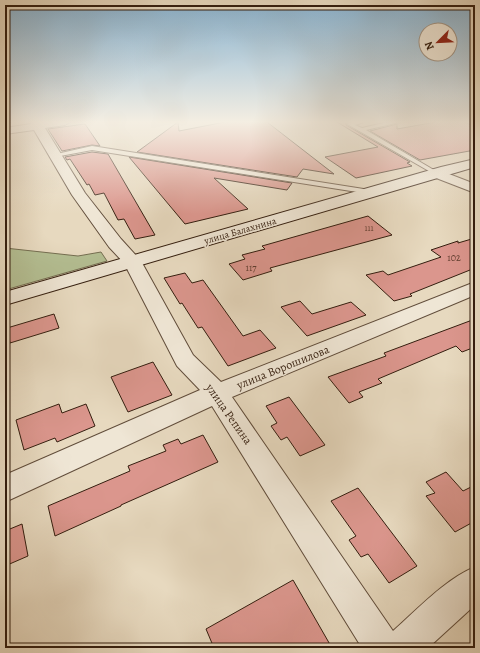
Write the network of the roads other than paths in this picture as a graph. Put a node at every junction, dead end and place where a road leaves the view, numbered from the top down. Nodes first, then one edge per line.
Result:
1 (68, 152) edge
2 (120, 152) edge
3 (401, 152) edge
4 (55, 155) joint
5 (475, 163) edge
6 (436, 173) junction
7 (475, 189) edge
8 (370, 192) junction
9 (132, 261) junction
10 (475, 288) edge
11 (5, 299) edge
12 (217, 393) junction
13 (5, 489) edge
14 (475, 584) edge
15 (383, 648) edge
16 (401, 648) edge

1 - 4 lane
2 - 8 lane
3 - 6 lane
4 - 9 street, улица Репина
5 - 6 street, улица Балахнина
6 - 7 street
6 - 8 street, улица Балахнина
8 - 9 street, улица Балахнина
9 - 11 street, улица Балахнина
9 - 12 street, улица Репина
10 - 12 street, улица Ворошилова
12 - 13 street, улица Ворошилова
12 - 15 street, улица Репина
14 - 16 street

